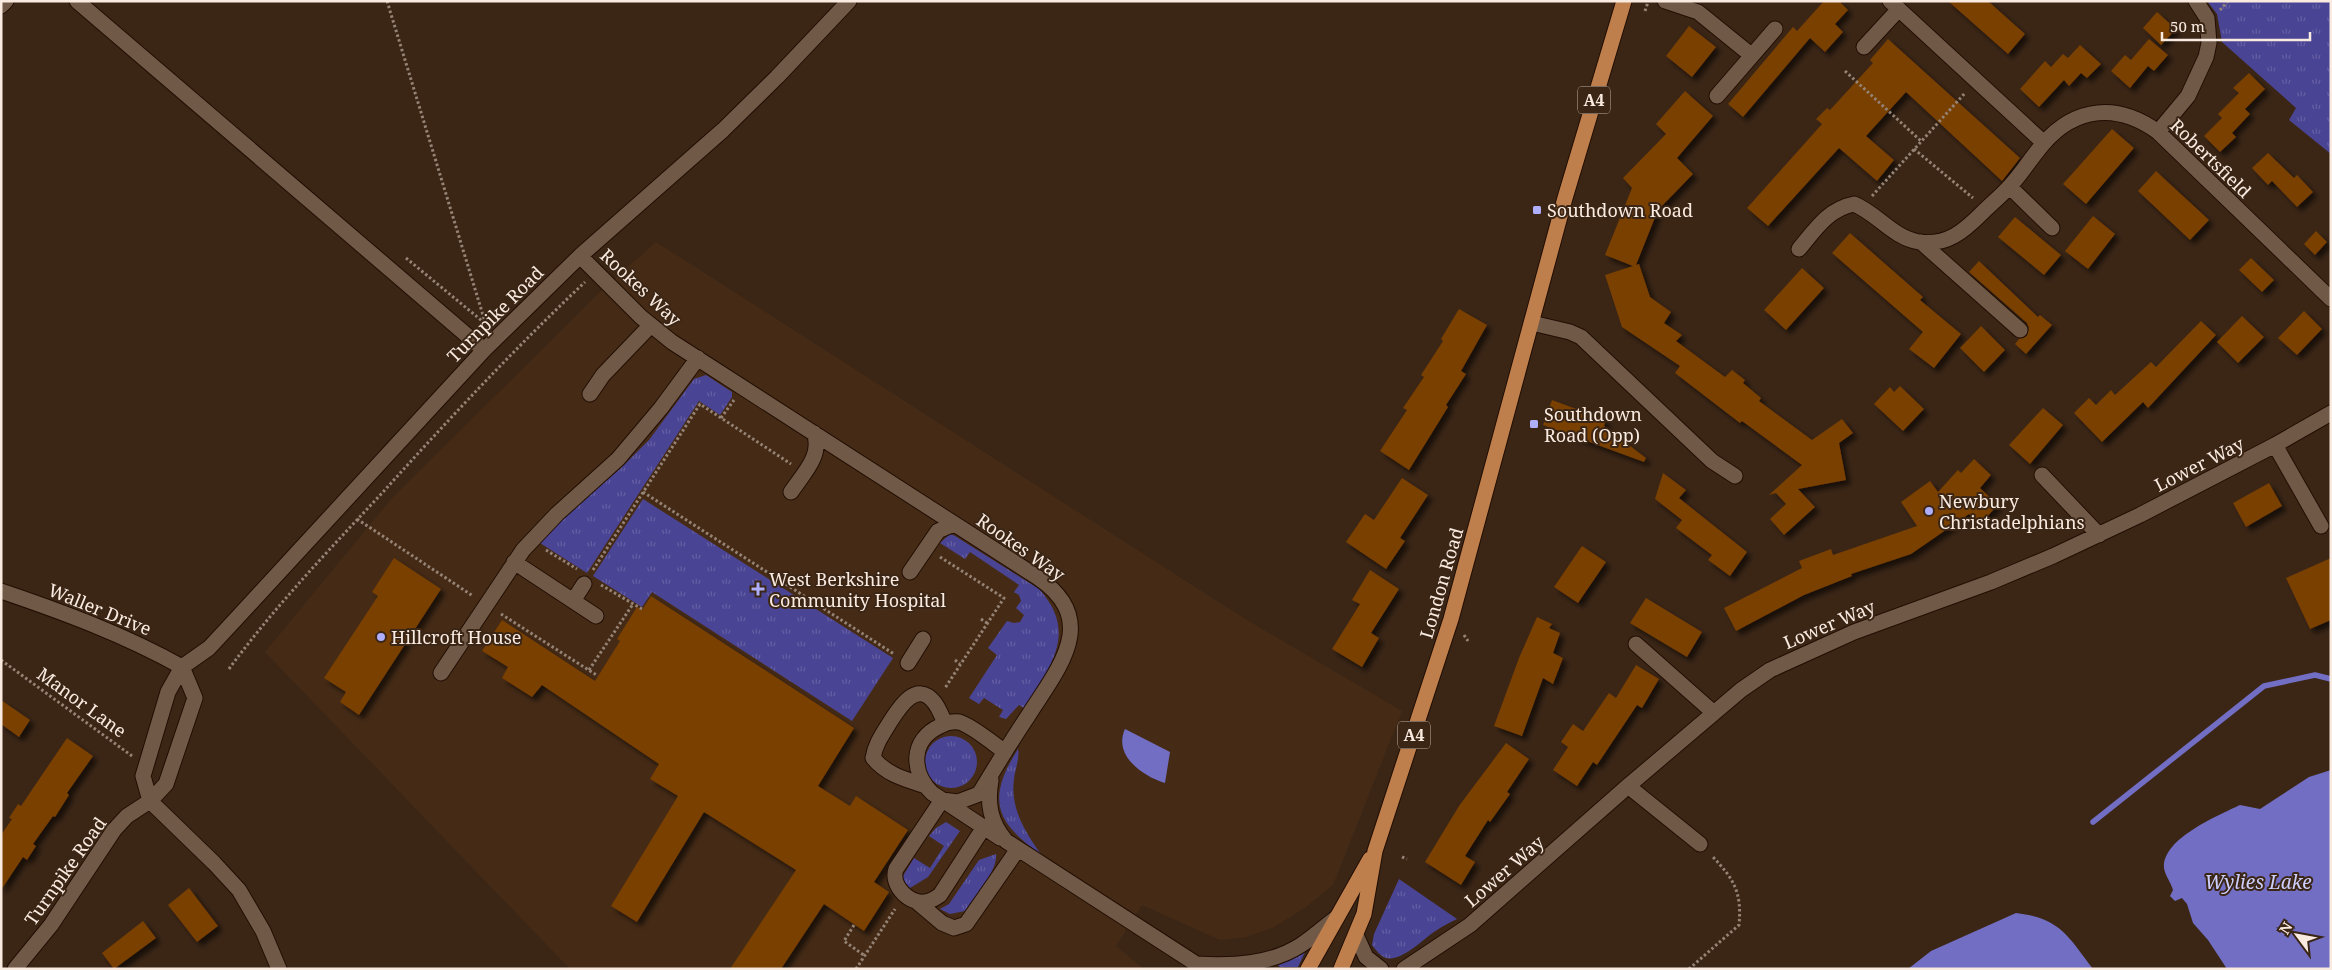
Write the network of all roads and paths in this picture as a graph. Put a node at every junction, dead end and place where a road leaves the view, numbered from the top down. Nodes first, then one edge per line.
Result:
1 (6, 1) edge
2 (77, 1) edge
3 (387, 1) edge
4 (848, 1) edge
5 (1624, 1) edge
6 (1648, 1) edge
7 (1664, 1) edge
8 (2196, 1) edge
9 (1895, 5) edge
10 (1, 6) edge
11 (1645, 11) dead end
12 (1775, 29) dead end
13 (1864, 47) dead end
14 (1751, 56) junction
15 (1845, 71) dead end
16 (1976, 80) junction
17 (1717, 96) dead end
18 (2158, 132) junction
19 (1921, 141) junction
20 (2044, 143) junction
21 (1914, 149) junction
22 (2010, 186) junction
23 (1861, 207) junction
24 (1986, 209) junction
25 (2052, 228) dead end
26 (1921, 242) junction
27 (1799, 249) dead end
28 (580, 256) junction
29 (588, 280) dead end
30 (2331, 299) edge
31 (1532, 323) junction
32 (650, 326) junction
33 (2020, 330) dead end
34 (484, 350) junction
35 (698, 358) junction
36 (590, 394) dead end
37 (737, 395) dead end
38 (2331, 413) edge
39 (721, 418) junction
40 (814, 433) junction
41 (2275, 445) junction
42 (789, 472) dead end
43 (2042, 474) dead end
44 (1735, 476) dead end
45 (643, 492) junction
46 (791, 492) dead end
47 (357, 519) junction
48 (954, 524) junction
49 (2321, 526) dead end
50 (2099, 535) junction
51 (514, 562) junction
52 (935, 562) dead end
53 (910, 572) dead end
54 (586, 580) joint
55 (1, 591) edge
56 (479, 600) dead end
57 (573, 601) junction
58 (633, 604) dead end
59 (498, 612) dead end
60 (596, 616) dead end
61 (981, 619) dead end
62 (987, 623) junction
63 (923, 639) dead end
64 (1636, 644) dead end
65 (1, 660) edge
66 (903, 660) joint
67 (955, 660) dead end
68 (960, 664) junction
69 (182, 667) junction
70 (229, 668) dead end
71 (590, 670) junction
72 (441, 673) dead end
73 (598, 676) dead end
74 (945, 688) dead end
75 (1714, 713) junction
76 (945, 723) junction
77 (1005, 752) junction
78 (146, 767) junction
79 (992, 773) junction
80 (924, 785) junction
81 (1628, 786) junction
82 (942, 800) junction
83 (150, 801) junction
84 (984, 827) junction
85 (1700, 844) joint
86 (1012, 845) junction
87 (1375, 851) junction
88 (1402, 857) dead end
89 (1407, 859) dead end
90 (916, 901) junction
91 (896, 907) dead end
92 (1336, 918) junction
93 (854, 925) dead end
94 (1356, 935) junction
95 (865, 956) junction
96 (1200, 967) edge
97 (15, 969) edge
98 (279, 969) edge
99 (856, 969) edge
100 (1308, 969) edge
101 (1341, 969) edge
102 (1381, 969) edge
103 (1404, 969) edge
104 (1689, 969) edge

1 - 10 street
2 - 34 street
3 - 34 path
4 - 28 street, Turnpike Road
5 - 31 main road, A4
6 - 11 path
7 - 14 street
8 - 18 street
9 - 13 street
9 - 16 street
12 - 14 street
14 - 17 street
15 - 19 path
16 - 19 path
16 - 20 street
18 - 20 street, Robertsfield
18 - 30 street, Robertsfield
19 - 21 path
20 - 22 street, Robertsfield
21 - 23 path
21 - 24 path
22 - 24 street, Robertsfield
22 - 25 street
23 - 26 street, Robertsfield
23 - 27 street
24 - 26 street, Robertsfield
26 - 33 street
28 - 32 street, Rookes Way
28 - 34 street, Turnpike Road
29 - 47 path
31 - 44 street
31 - 87 main road, London Road / A4
32 - 35 street, Rookes Way
32 - 36 street
34 - 69 street, Turnpike Road
35 - 40 street, Rookes Way
35 - 51 street
37 - 39 path
38 - 41 street, Lower Way
39 - 42 path
39 - 45 path
40 - 46 street
40 - 48 street, Rookes Way
41 - 49 street
41 - 50 street, Lower Way
43 - 50 street
45 - 54 path
45 - 66 path
47 - 56 path
47 - 70 path
48 - 53 street
48 - 77 street, Rookes Way
50 - 75 street, Lower Way
51 - 57 street
51 - 72 street
52 - 62 path
54 - 57 street
55 - 69 street, Waller Drive
57 - 60 street
58 - 71 path
59 - 71 path
61 - 62 path
62 - 68 path
63 - 66 street
64 - 75 street
65 - 78 path, Manor Lane
67 - 68 path
68 - 74 path
69 - 78 street, Turnpike Road
69 - 83 street, Turnpike Road
71 - 73 path
75 - 81 street, Lower Way
76 - 77 street
76 - 80 street
76 - 80 street
77 - 79 street, Rookes Way
78 - 83 street, Turnpike Road
79 - 82 street
79 - 86 street, Rookes Way
80 - 82 street
81 - 85 street
81 - 103 street, Lower Way
82 - 84 street
82 - 90 street
83 - 97 street, Turnpike Road
83 - 98 street
84 - 86 street
84 - 90 street
85 - 104 path
86 - 90 street
86 - 96 street, Rookes Way
87 - 92 main road, London Road / A4
87 - 94 main road, London Road / A4
88 - 89 path
91 - 95 path
92 - 96 street, Rookes Way
92 - 100 main road, London Road / A4
93 - 95 path
94 - 101 main road, London Road / A4
94 - 102 street
95 - 99 path

